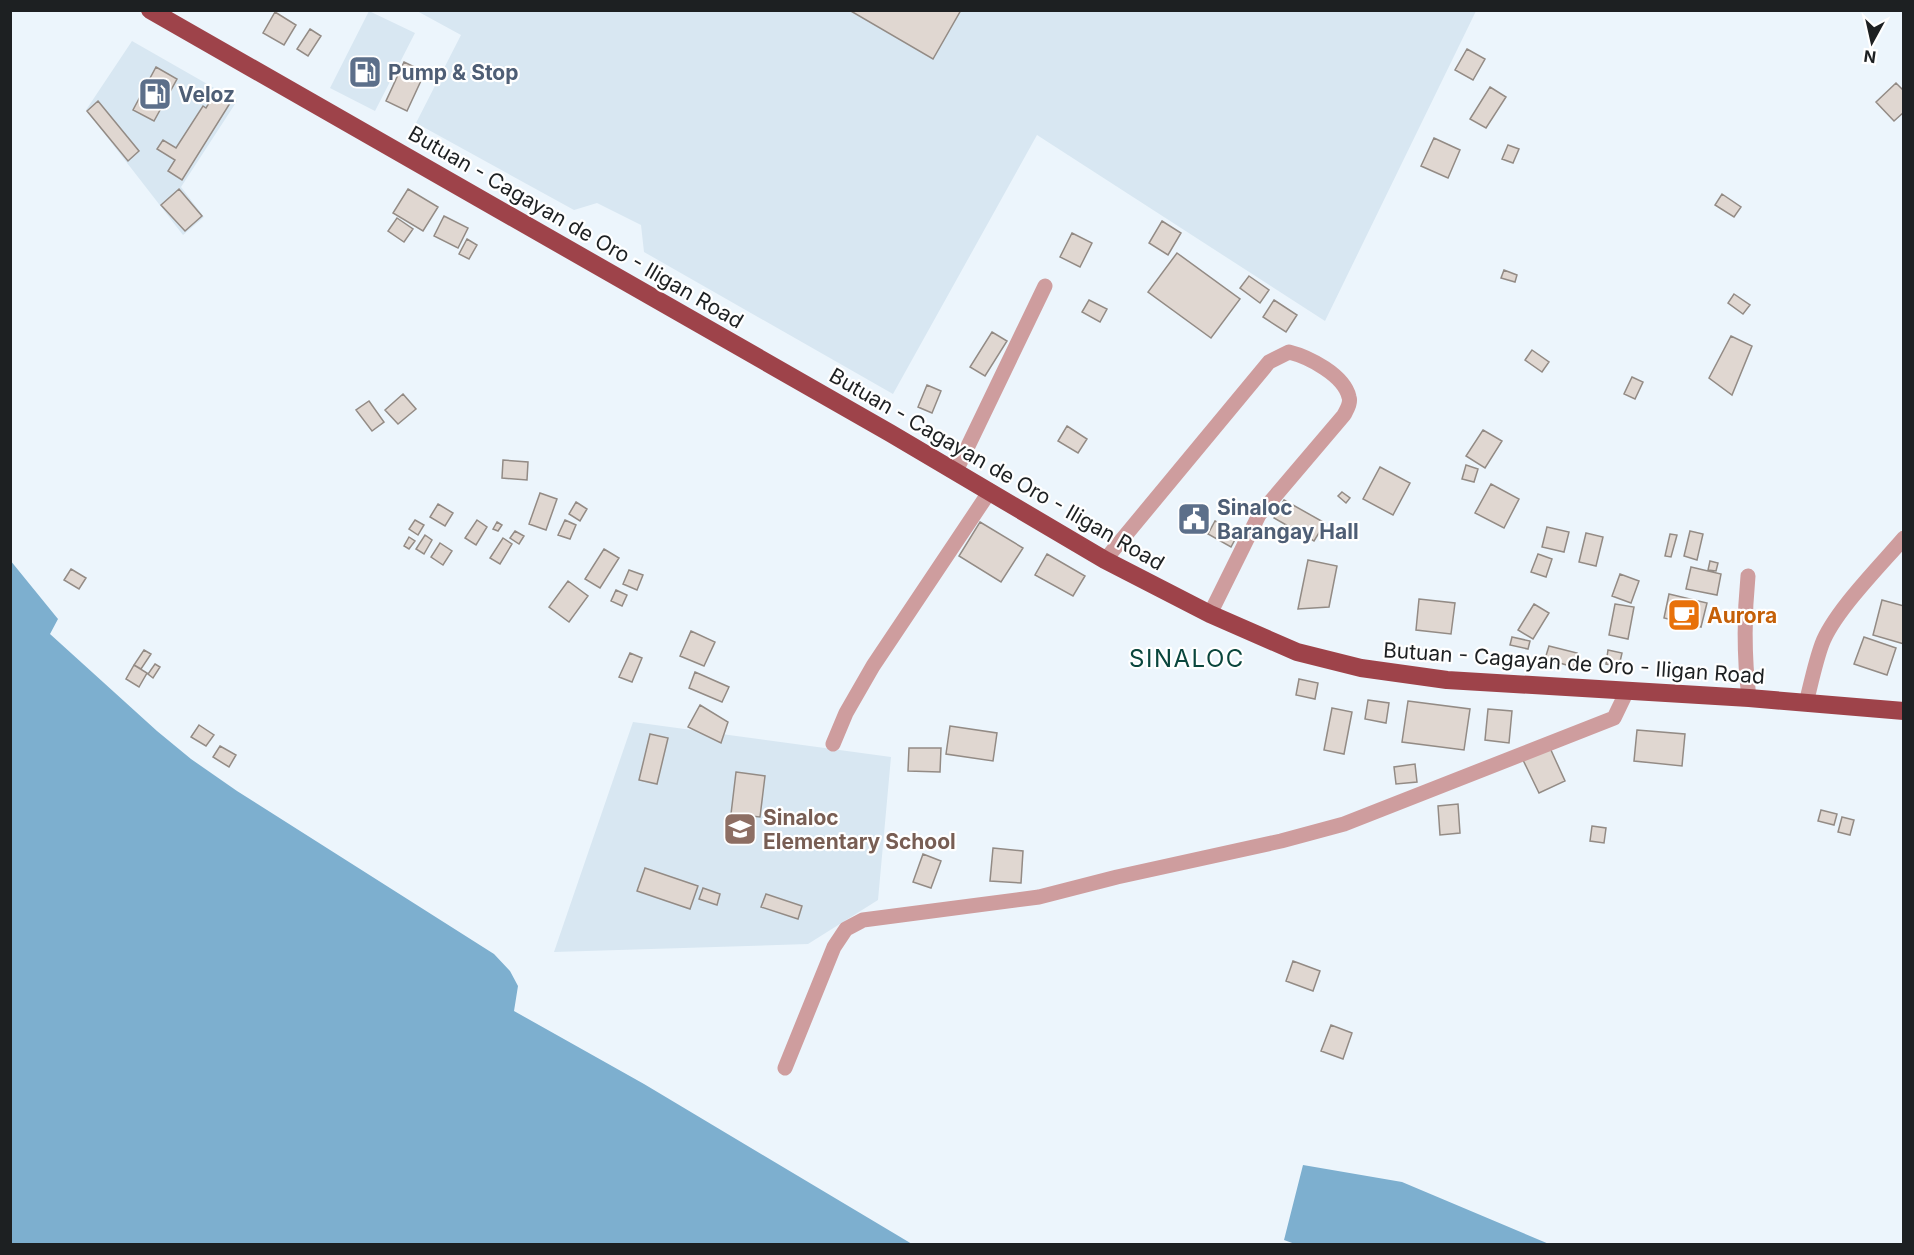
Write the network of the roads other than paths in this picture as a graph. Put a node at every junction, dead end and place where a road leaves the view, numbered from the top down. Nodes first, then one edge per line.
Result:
1 (150, 10) edge
2 (1045, 286) dead end
3 (956, 471) junction
4 (990, 491) junction
5 (1904, 538) edge
6 (1106, 560) junction
7 (1748, 576) dead end
8 (1210, 615) junction
9 (1627, 691) junction
10 (1749, 699) junction
11 (1806, 703) junction
12 (1904, 711) edge
13 (833, 744) dead end
14 (785, 1068) dead end

1 - 3 highway, Butuan - Cagayan de Oro - Iligan Road
2 - 3 street
3 - 4 highway, Butuan - Cagayan de Oro - Iligan Road
4 - 6 highway, Butuan - Cagayan de Oro - Iligan Road
4 - 13 street
5 - 11 street
6 - 8 highway, Butuan - Cagayan de Oro - Iligan Road
6 - 8 street
7 - 10 street
8 - 9 highway, Butuan - Cagayan de Oro - Iligan Road
9 - 10 highway, Butuan - Cagayan de Oro - Iligan Road
9 - 14 street
10 - 11 highway, Butuan - Cagayan de Oro - Iligan Road
11 - 12 highway, Butuan - Cagayan de Oro - Iligan Road

